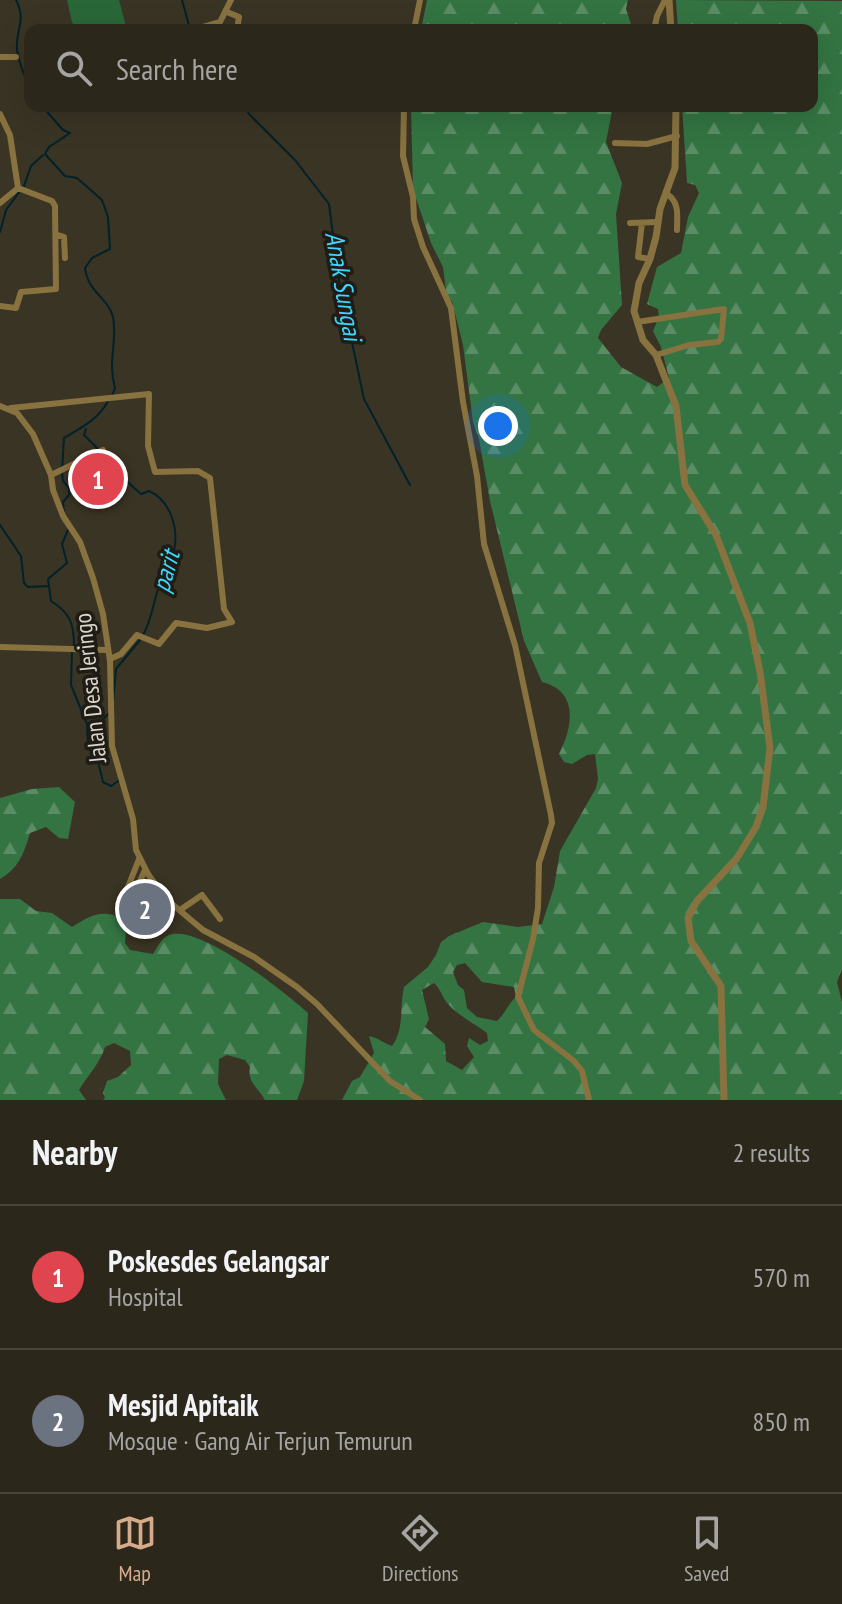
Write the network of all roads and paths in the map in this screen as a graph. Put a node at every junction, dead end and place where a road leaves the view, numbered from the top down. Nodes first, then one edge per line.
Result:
1 (231, 0) edge
2 (420, 0) edge
3 (667, 0) edge
4 (227, 12) junction
5 (213, 24) edge
6 (238, 24) edge
7 (415, 24) edge
8 (655, 24) edge
9 (670, 24) edge
10 (0, 57) edge
11 (16, 57) dead end
12 (404, 112) edge
13 (676, 112) edge
14 (0, 114) edge
15 (677, 136) junction
16 (615, 143) dead end
17 (24, 190) junction
18 (667, 194) junction
19 (0, 203) edge
20 (658, 222) junction
21 (630, 223) dead end
22 (642, 223) junction
23 (677, 230) dead end
24 (57, 235) junction
25 (65, 258) dead end
26 (650, 259) junction
27 (0, 306) edge
28 (637, 322) junction
29 (656, 355) junction
30 (0, 406) edge
31 (11, 408) junction
32 (103, 450) dead end
33 (88, 457) junction
34 (55, 473) junction
35 (100, 473) dead end
36 (0, 647) edge
37 (107, 650) junction
38 (110, 659) junction
39 (142, 864) junction
40 (126, 892) dead end
41 (166, 899) junction
42 (124, 904) dead end
43 (180, 910) junction
44 (220, 919) dead end
45 (149, 922) dead end
46 (420, 1100) edge
47 (589, 1100) edge
48 (724, 1100) edge

1 - 4 street
2 - 7 street
3 - 8 street
3 - 9 street
4 - 5 street
4 - 6 street
10 - 11 street
12 - 47 street
13 - 15 street
14 - 17 street
15 - 16 street
15 - 18 street
17 - 19 street
17 - 24 street
18 - 20 street
18 - 23 street
20 - 22 street
20 - 26 street
21 - 22 street
22 - 26 street
24 - 25 street
24 - 27 street
26 - 28 street
28 - 29 street
28 - 29 street
29 - 48 street
30 - 31 street
31 - 34 street, Jalan Desa Jeringo
31 - 38 street
32 - 33 street
33 - 34 street
33 - 35 street
34 - 37 street, Jalan Desa Jeringo
36 - 37 street
37 - 38 street, Jalan Desa Jeringo
38 - 39 street, Jalan Desa Jeringo
39 - 40 street
39 - 41 street, Jalan Desa Jeringo
39 - 42 street
41 - 43 street, Jalan Desa Jeringo
41 - 45 street
43 - 44 street
43 - 46 street, Jalan Desa Jeringo

